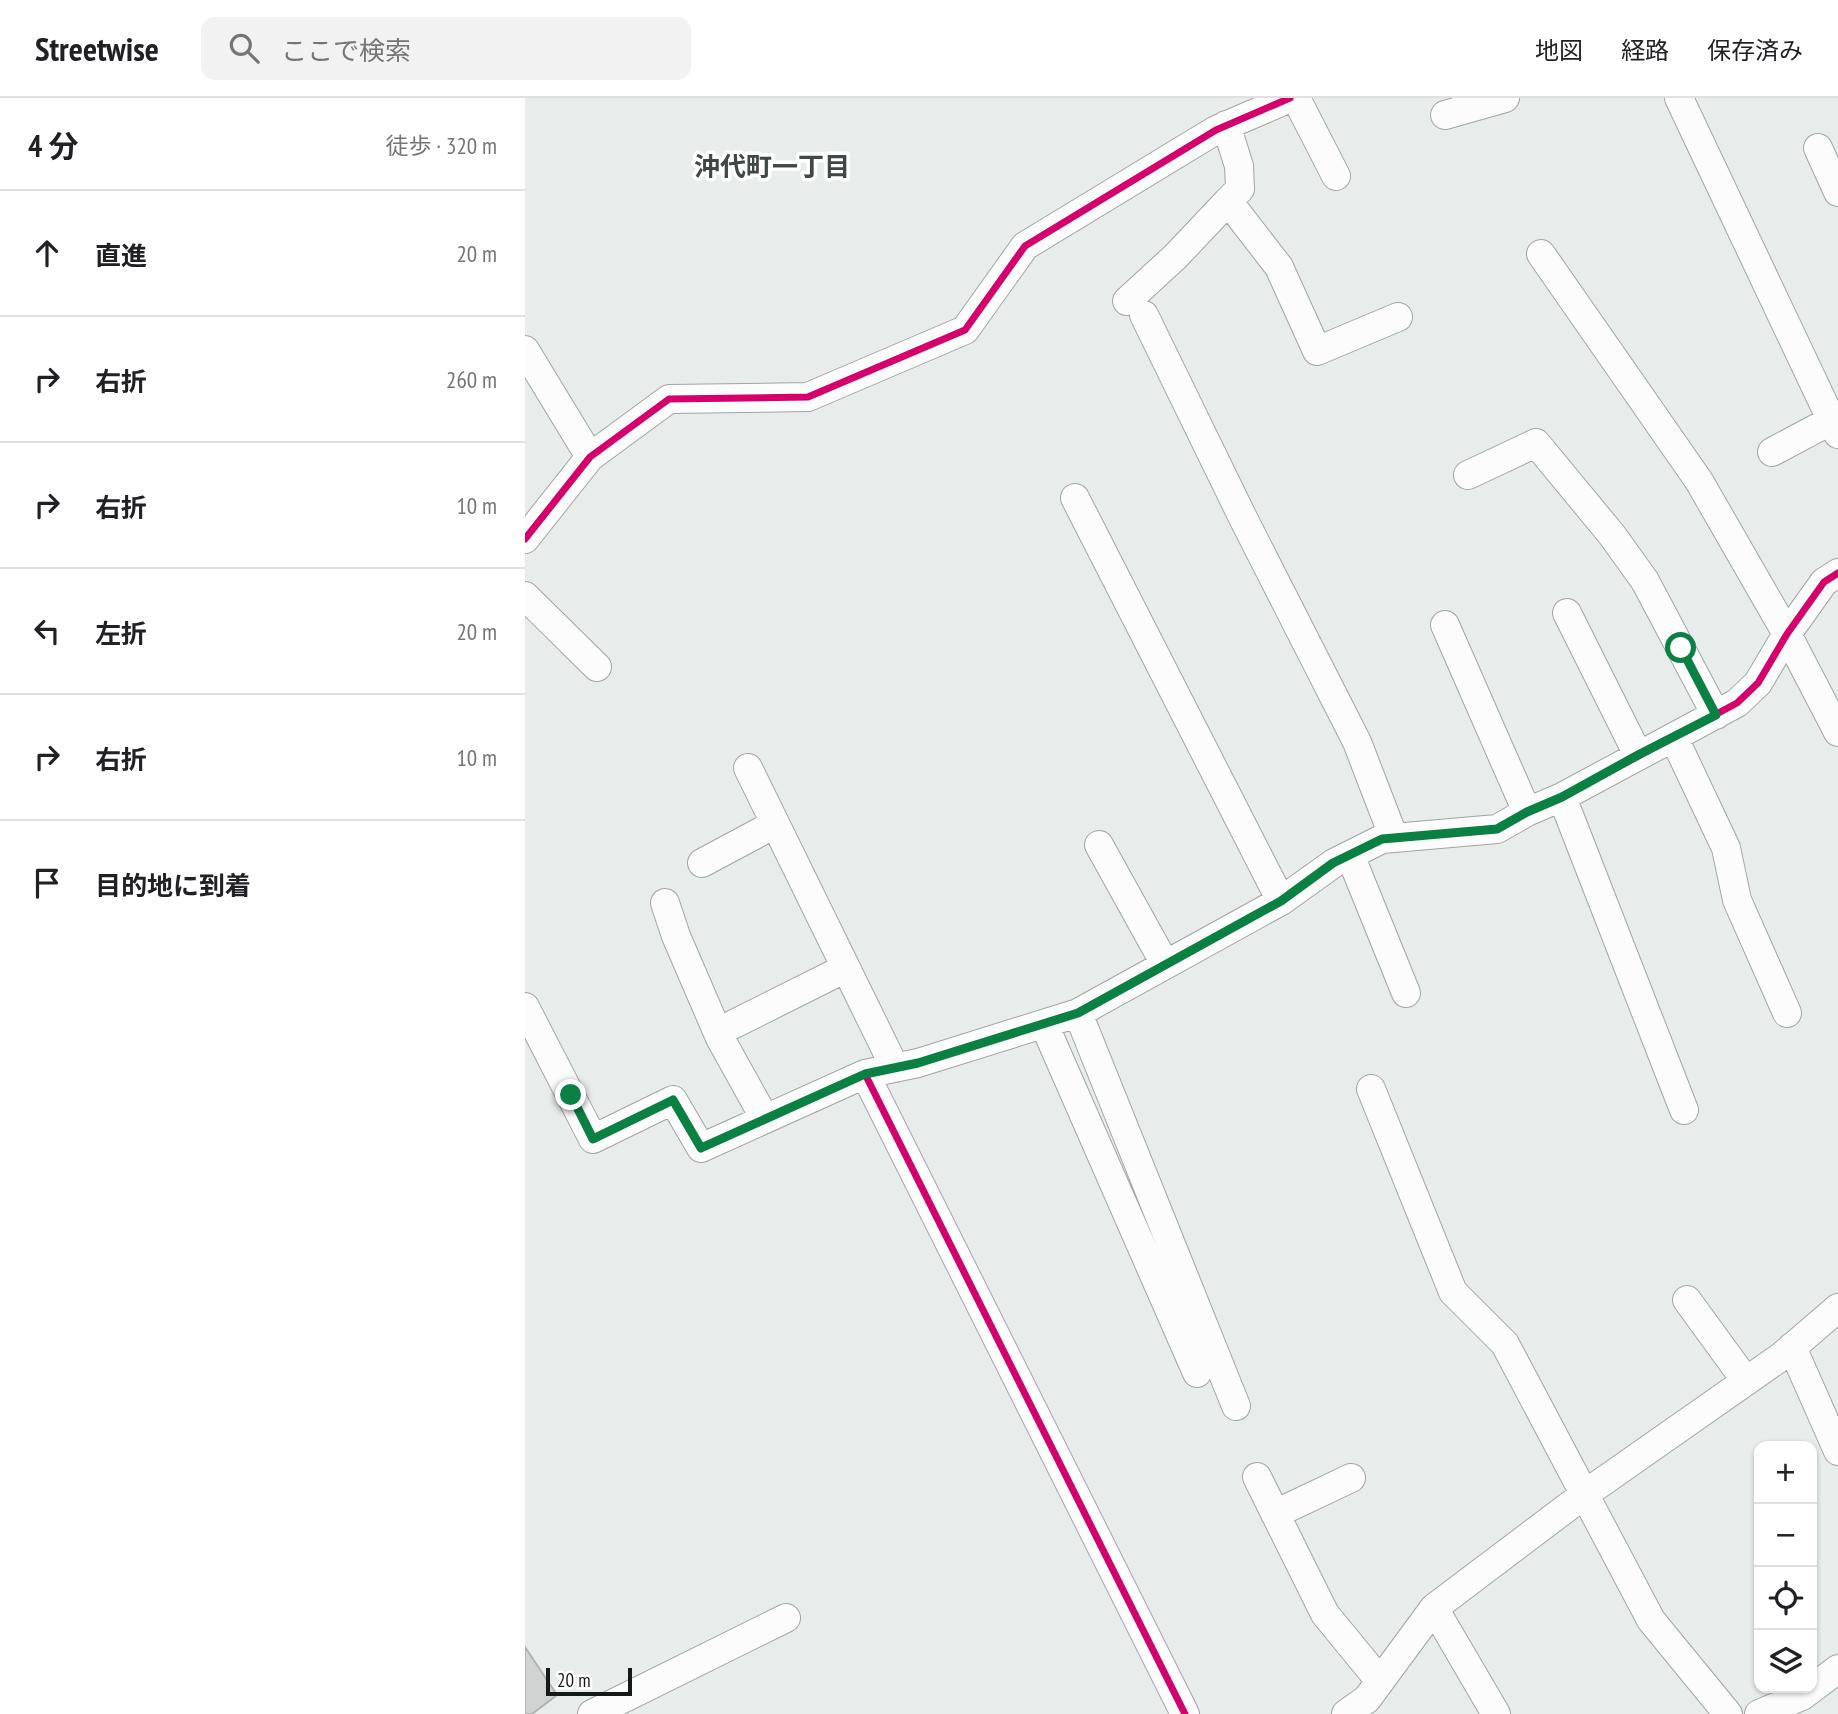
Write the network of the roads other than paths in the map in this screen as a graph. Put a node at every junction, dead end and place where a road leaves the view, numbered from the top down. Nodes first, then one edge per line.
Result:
1 (1290, 98) edge
2 (1296, 98) edge
3 (1505, 98) edge
4 (1679, 98) edge
5 (1445, 115) dead end
6 (1226, 125) junction
7 (1818, 148) dead end
8 (1336, 176) dead end
9 (1838, 192) edge
10 (1228, 201) junction
11 (1541, 254) dead end
12 (1398, 317) dead end
13 (525, 350) edge
14 (1835, 427) edge
15 (1772, 452) dead end
16 (590, 457) junction
17 (1468, 475) dead end
18 (1075, 498) dead end
19 (525, 539) edge
20 (1838, 573) edge
21 (525, 597) edge
22 (1567, 613) dead end
23 (1445, 625) dead end
24 (1787, 634) junction
25 (597, 667) dead end
26 (1716, 715) junction
27 (1838, 732) edge
28 (1674, 738) junction
29 (1638, 755) junction
30 (748, 768) dead end
31 (1562, 797) junction
32 (1527, 812) junction
33 (775, 824) junction
34 (1394, 838) junction
35 (1099, 845) dead end
36 (1350, 855) junction
37 (702, 863) dead end
38 (1281, 901) junction
39 (665, 903) dead end
40 (1165, 964) junction
41 (846, 968) junction
42 (1406, 993) dead end
43 (525, 1007) edge
44 (1078, 1013) junction
45 (1787, 1013) dead end
46 (1044, 1024) junction
47 (717, 1032) junction
48 (895, 1068) junction
49 (865, 1074) junction
50 (1371, 1089) dead end
51 (1684, 1110) dead end
52 (765, 1119) junction
53 (1687, 1300) dead end
54 (1838, 1308) edge
55 (1793, 1347) junction
56 (1197, 1373) dead end
57 (1746, 1381) junction
58 (1236, 1406) dead end
59 (1838, 1451) edge
60 (1257, 1477) dead end
61 (1351, 1478) dead end
62 (1585, 1494) junction
63 (1275, 1514) junction
64 (1434, 1608) junction
65 (786, 1618) dead end
66 (1838, 1669) edge
67 (1380, 1681) junction
68 (592, 1714) edge
69 (1185, 1714) edge
70 (1346, 1714) edge
71 (1496, 1714) edge
72 (1728, 1714) edge
73 (1759, 1714) edge

1 - 6 street
2 - 8 street
3 - 5 street
4 - 14 street
6 - 10 street
6 - 16 street
7 - 9 street
10 - 12 street
10 - 34 street
11 - 24 street
13 - 16 street
14 - 15 street
16 - 19 street
17 - 26 street
18 - 38 street
20 - 24 street
21 - 25 street
22 - 29 street
23 - 32 street
24 - 26 street
24 - 27 street
26 - 28 street
28 - 29 street
28 - 45 street
29 - 31 street
30 - 33 street
31 - 32 street
31 - 51 street
32 - 34 street
33 - 37 street
33 - 41 street
34 - 36 street
35 - 40 street
36 - 38 street
36 - 42 street
38 - 40 street
39 - 47 street
40 - 44 street
41 - 47 street
41 - 48 street
43 - 52 street
44 - 46 street
44 - 58 street
46 - 48 street
46 - 56 street
47 - 52 street
48 - 49 street
49 - 52 street
49 - 69 street
50 - 62 street
53 - 57 street
54 - 55 street
55 - 57 street
55 - 59 street
57 - 62 street
60 - 63 street
61 - 63 street
62 - 64 street
62 - 72 street
63 - 67 street
64 - 67 street
64 - 71 street
65 - 68 street
66 - 73 street
67 - 70 street

